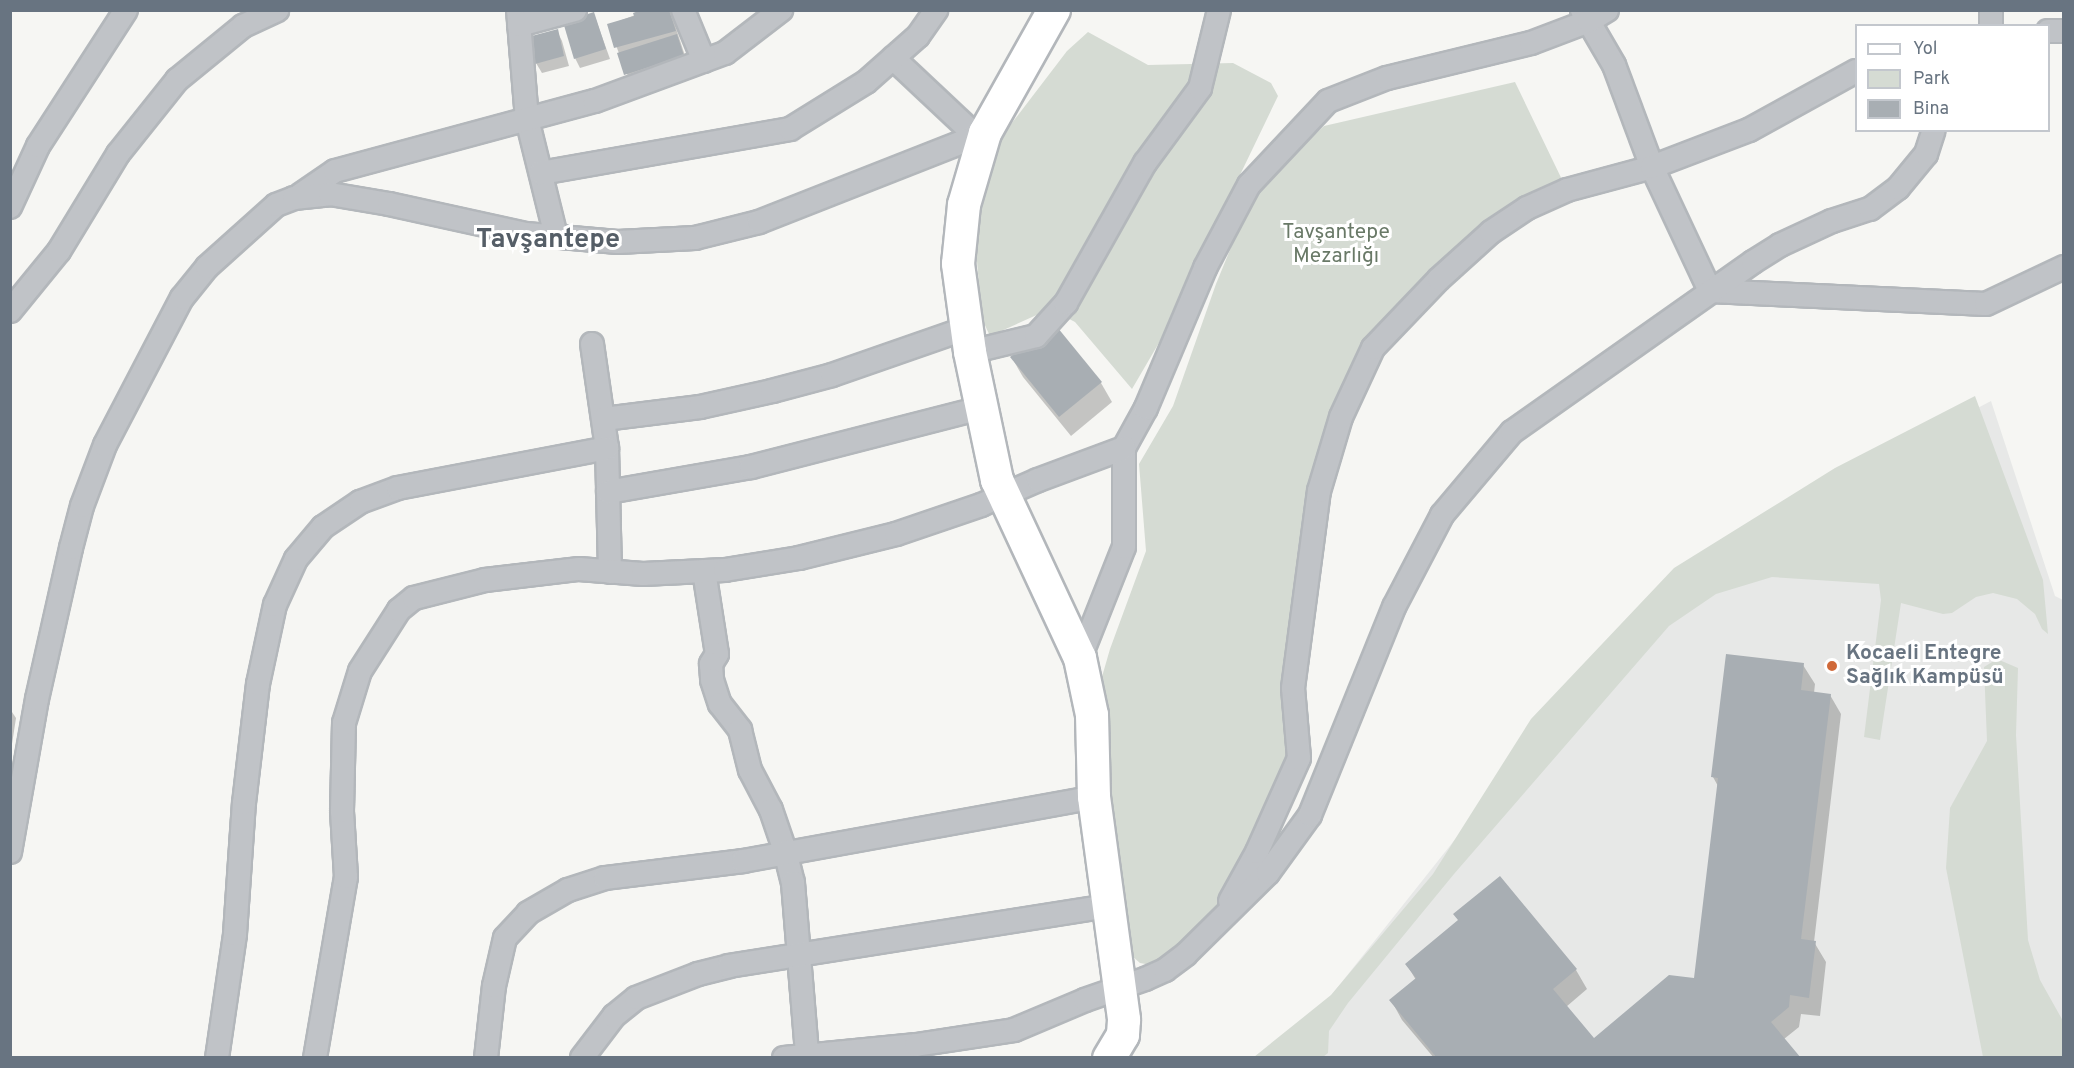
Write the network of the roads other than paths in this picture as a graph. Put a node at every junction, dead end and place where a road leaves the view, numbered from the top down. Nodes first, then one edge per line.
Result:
1 (126, 10) edge
2 (278, 10) edge
3 (575, 10) edge
4 (683, 10) edge
5 (781, 10) edge
6 (936, 10) edge
7 (1054, 10) edge
8 (1219, 10) edge
9 (1593, 14) edge
10 (518, 18) edge
11 (893, 58) junction
12 (704, 61) junction
13 (1855, 72) edge
14 (527, 119) junction
15 (1933, 132) edge
16 (981, 135) junction
17 (1652, 167) junction
18 (541, 173) junction
19 (294, 198) junction
20 (10, 207) edge
21 (556, 236) junction
22 (2064, 267) edge
23 (1710, 291) junction
24 (10, 311) edge
25 (968, 340) junction
26 (592, 344) dead end
27 (981, 408) junction
28 (604, 419) junction
29 (607, 447) junction
30 (1124, 448) junction
31 (608, 492) junction
32 (1002, 496) junction
33 (704, 571) junction
34 (610, 572) junction
35 (1080, 658) junction
36 (1094, 797) junction
37 (785, 851) junction
38 (10, 852) edge
39 (1107, 906) junction
40 (1223, 919) junction
41 (799, 956) junction
42 (1120, 989) junction
43 (1116, 1054) edge
44 (807, 1055) junction
45 (218, 1058) edge
46 (315, 1058) edge
47 (486, 1058) edge
48 (582, 1058) edge
49 (784, 1058) edge

1 - 20 street
2 - 24 street
3 - 10 street
4 - 12 street
5 - 12 street
6 - 11 street
7 - 16 street
8 - 25 street
9 - 17 street
9 - 30 street
10 - 14 street
11 - 16 street
11 - 18 street
12 - 14 street
13 - 17 street
14 - 18 street
14 - 19 street
15 - 23 street
16 - 21 street
16 - 25 street
17 - 23 street
17 - 40 street
18 - 21 street
19 - 21 street
19 - 38 street
22 - 23 street
23 - 40 street
25 - 27 street
25 - 28 street
26 - 28 street
27 - 31 street
27 - 32 street
28 - 29 street
29 - 31 street
29 - 45 street
30 - 32 street
30 - 35 street
31 - 34 street
32 - 33 street
32 - 35 street
33 - 34 street
33 - 37 street
34 - 46 street
35 - 36 street
36 - 37 street
36 - 39 street
37 - 41 street
37 - 47 street
39 - 41 street
39 - 42 street
40 - 42 street
41 - 44 street
41 - 48 street
42 - 43 street
42 - 44 street
44 - 49 street

